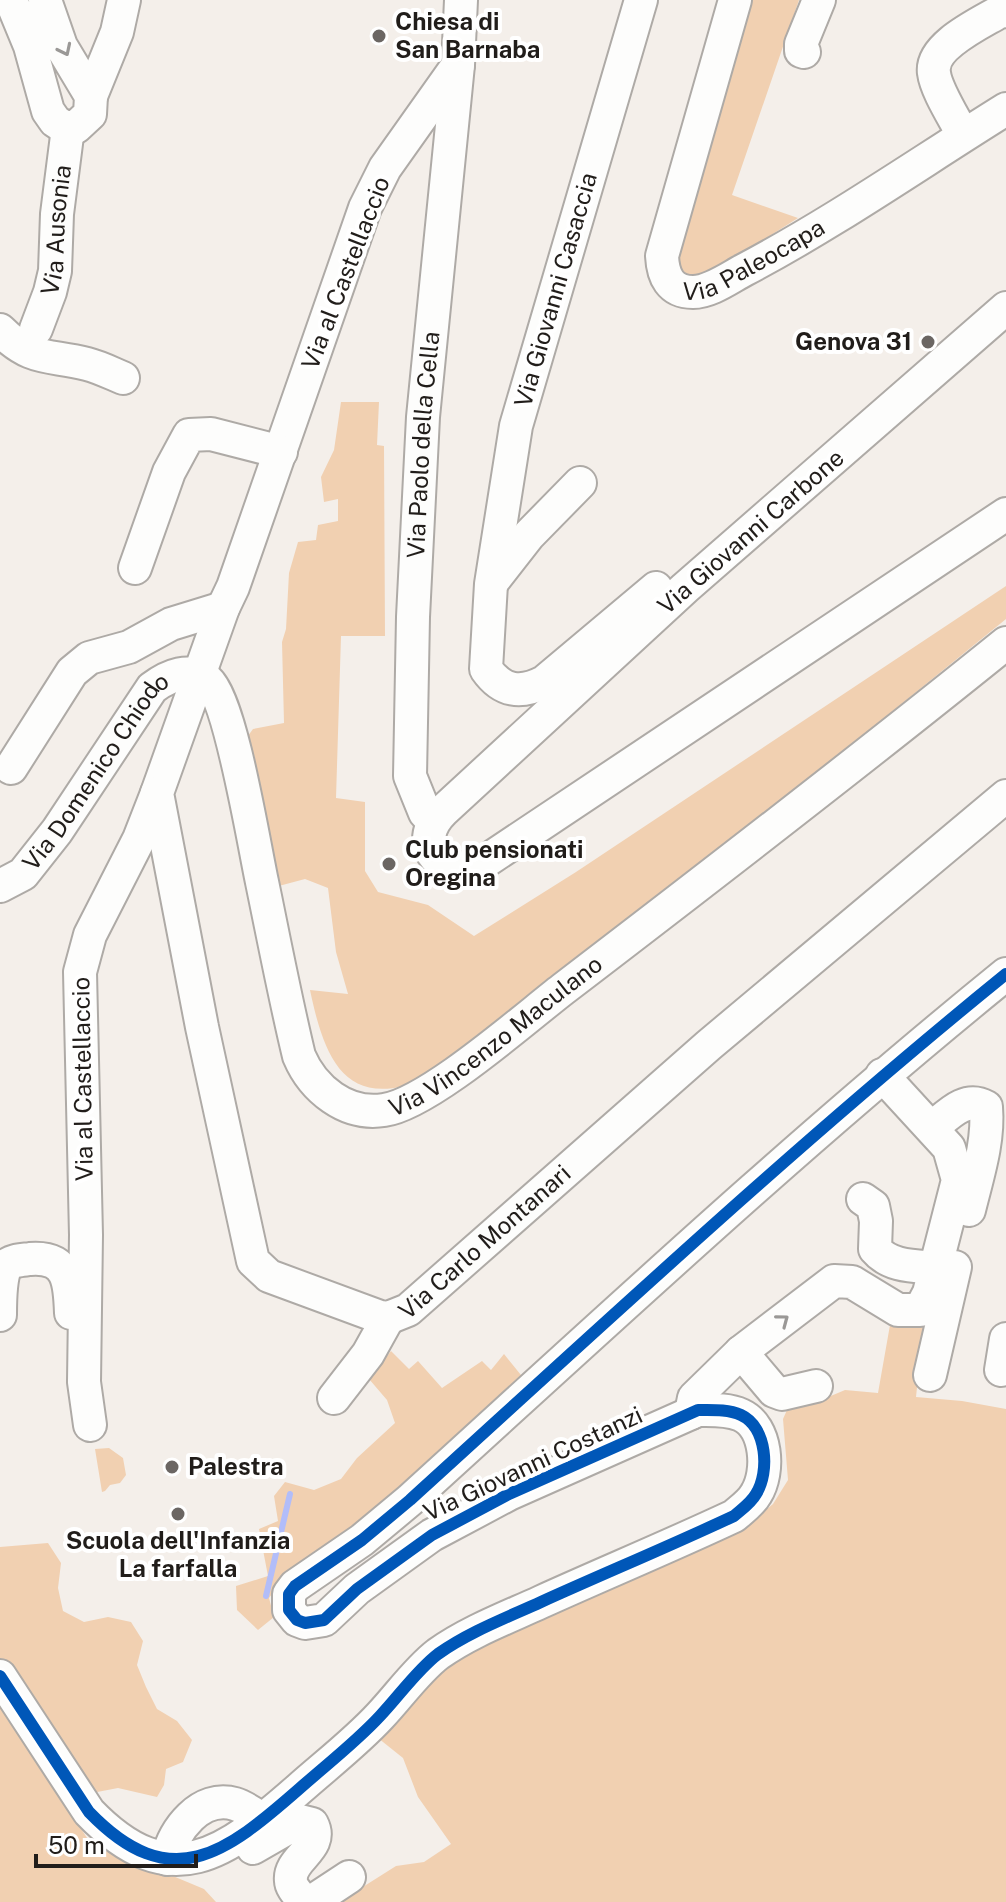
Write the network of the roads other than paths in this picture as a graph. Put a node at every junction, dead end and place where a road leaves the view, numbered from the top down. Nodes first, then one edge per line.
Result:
1 (11, 0) edge
2 (45, 0) edge
3 (124, 0) edge
4 (461, 0) edge
5 (641, 0) edge
6 (735, 0) edge
7 (819, 0) edge
8 (992, 11) edge
9 (804, 52) dead end
10 (458, 65) junction
11 (91, 96) junction
12 (1006, 109) edge
13 (68, 128) junction
14 (963, 135) junction
15 (1006, 308) edge
16 (36, 329) dead end
17 (0, 330) edge
18 (123, 378) dead end
19 (281, 452) junction
20 (580, 483) dead end
21 (1006, 514) edge
22 (135, 568) dead end
23 (491, 584) junction
24 (685, 588) junction
25 (223, 608) junction
26 (1006, 643) edge
27 (198, 675) junction
28 (11, 768) dead end
29 (157, 793) junction
30 (1006, 796) edge
31 (433, 820) junction
32 (0, 886) edge
33 (1006, 974) edge
34 (882, 1075) junction
35 (932, 1128) junction
36 (863, 1199) dead end
37 (936, 1268) junction
38 (0, 1315) edge
39 (388, 1318) junction
40 (741, 1352) junction
41 (930, 1375) dead end
42 (84, 1382) junction
43 (816, 1386) dead end
44 (334, 1398) dead end
45 (691, 1413) junction
46 (90, 1425) dead end
47 (0, 1676) edge
48 (250, 1830) junction
49 (167, 1859) junction
50 (349, 1877) dead end
51 (304, 1902) edge
52 (311, 1902) edge

1 - 13 street
2 -> 11 street
3 - 11 street
4 - 10 street, Via Paolo della Cella
5 - 23 street, Via Giovanni Casaccia
6 - 14 street, Via Paleocapa
7 - 9 street
8 - 14 street
10 - 19 street, Via al Castellaccio
10 - 31 street, Via Paolo della Cella
11 - 13 street
12 - 14 street, Via Paleocapa
13 - 16 street, Via Ausonia
15 - 24 street, Via Giovanni Carbone
17 - 18 street
19 - 22 street
19 - 25 street, Via al Castellaccio
20 - 23 street
21 - 31 street, Via Paolo della Cella
23 - 24 street, Via Giovanni Casaccia
24 - 31 street, Via Giovanni Carbone
25 - 27 street, Via al Castellaccio
25 - 28 street
26 - 27 street, Via Vincenzo Maculano
27 - 29 street
27 - 32 street, Via Domenico Chiodo
29 - 39 street, Via Carlo Montanari
29 - 42 street, Via al Castellaccio
30 - 39 street, Via Carlo Montanari
33 - 34 street, Via Giovanni Costanzi
34 - 35 street
34 - 45 street, Via Giovanni Costanzi
35 - 37 street
35 - 41 street
36 - 37 street
40 -> 37 street
38 - 42 street, Via al Castellaccio
39 - 44 street
40 - 43 street
40 - 45 street
42 - 46 street, Via al Castellaccio
45 - 48 street, Via Giovanni Costanzi
47 - 49 street, Via Giovanni Costanzi
48 - 49 street, Via Giovanni Costanzi
48 - 49 street
48 - 51 street, Via Giovanni Costanzi
50 - 52 street

